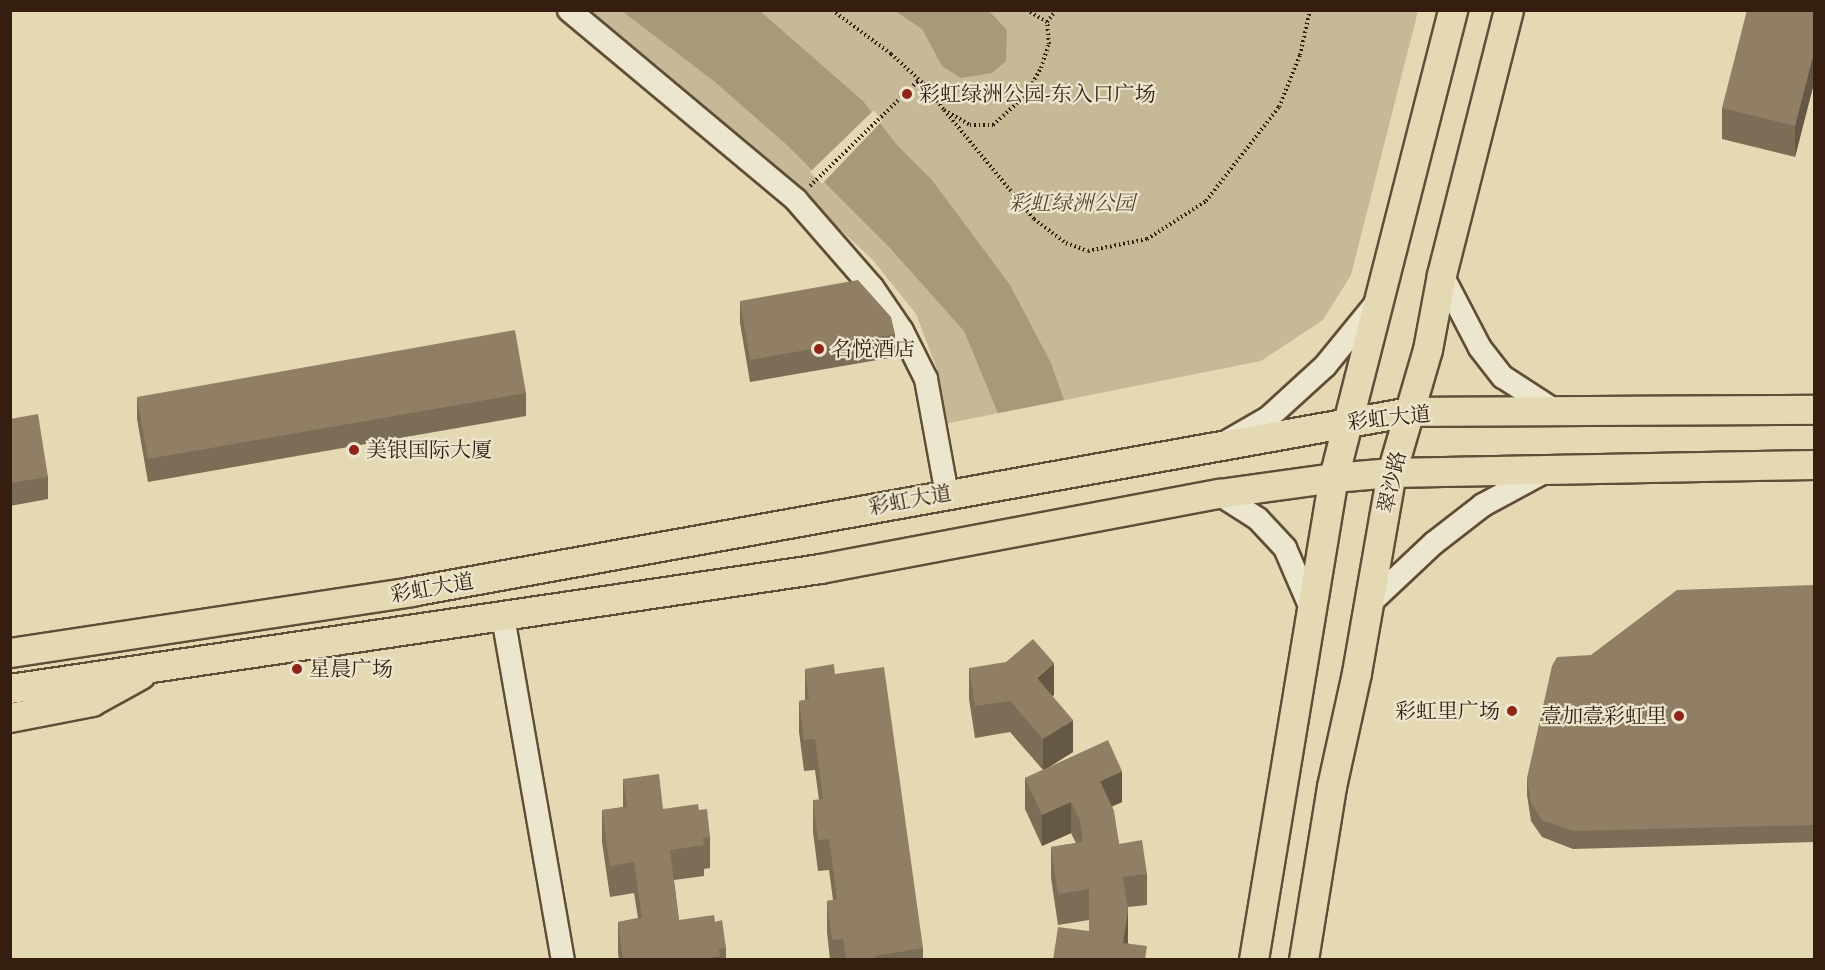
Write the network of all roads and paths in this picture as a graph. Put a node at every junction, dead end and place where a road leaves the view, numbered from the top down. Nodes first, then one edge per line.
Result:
1 (569, 10) edge
2 (832, 10) edge
3 (1027, 10) edge
4 (1056, 10) edge
5 (1310, 10) edge
6 (1454, 10) edge
7 (1509, 10) edge
8 (1047, 22) junction
9 (920, 80) junction
10 (944, 110) junction
11 (812, 184) dead end
12 (1442, 275) junction
13 (1382, 295) junction
14 (1554, 410) junction
15 (1815, 410) edge
16 (1410, 412) junction
17 (1348, 422) junction
18 (1225, 443) junction
19 (1815, 465) edge
20 (1546, 471) junction
21 (1392, 473) junction
22 (1335, 478) junction
23 (947, 494) junction
24 (1219, 494) junction
25 (1369, 604) junction
26 (1313, 613) junction
27 (503, 618) junction
28 (10, 653) edge
29 (162, 664) junction
30 (10, 689) edge
31 (10, 717) edge
32 (563, 960) edge
33 (1254, 960) edge
34 (1304, 960) edge

1 - 23 street
2 - 9 path
3 - 8 path
4 - 8 path
5 - 10 path
6 - 13 main road
7 - 12 main road, 翠沙路
8 - 10 path
9 - 10 path
9 - 11 path
12 - 14 street
12 - 16 main road, 翠沙路
13 - 17 main road
13 - 18 street
14 - 15 main road, 彩虹大道
14 - 16 main road, 彩虹大道
16 - 17 main road, 彩虹大道
16 - 21 main road, 翠沙路
17 - 18 main road, 彩虹大道
17 - 22 main road
18 - 23 main road, 彩虹大道
19 - 20 main road, 彩虹大道
20 - 21 main road, 彩虹大道
20 - 25 street
21 - 22 main road, 彩虹大道
21 - 25 main road, 翠沙路
22 - 24 main road, 彩虹大道
22 - 26 main road
23 - 28 main road, 彩虹大道
24 - 26 street
24 - 27 main road, 彩虹大道
25 - 34 main road, 翠沙路
26 - 33 main road
27 - 29 main road, 彩虹大道
27 - 32 street
29 - 30 main road, 彩虹大道
29 - 31 main road

